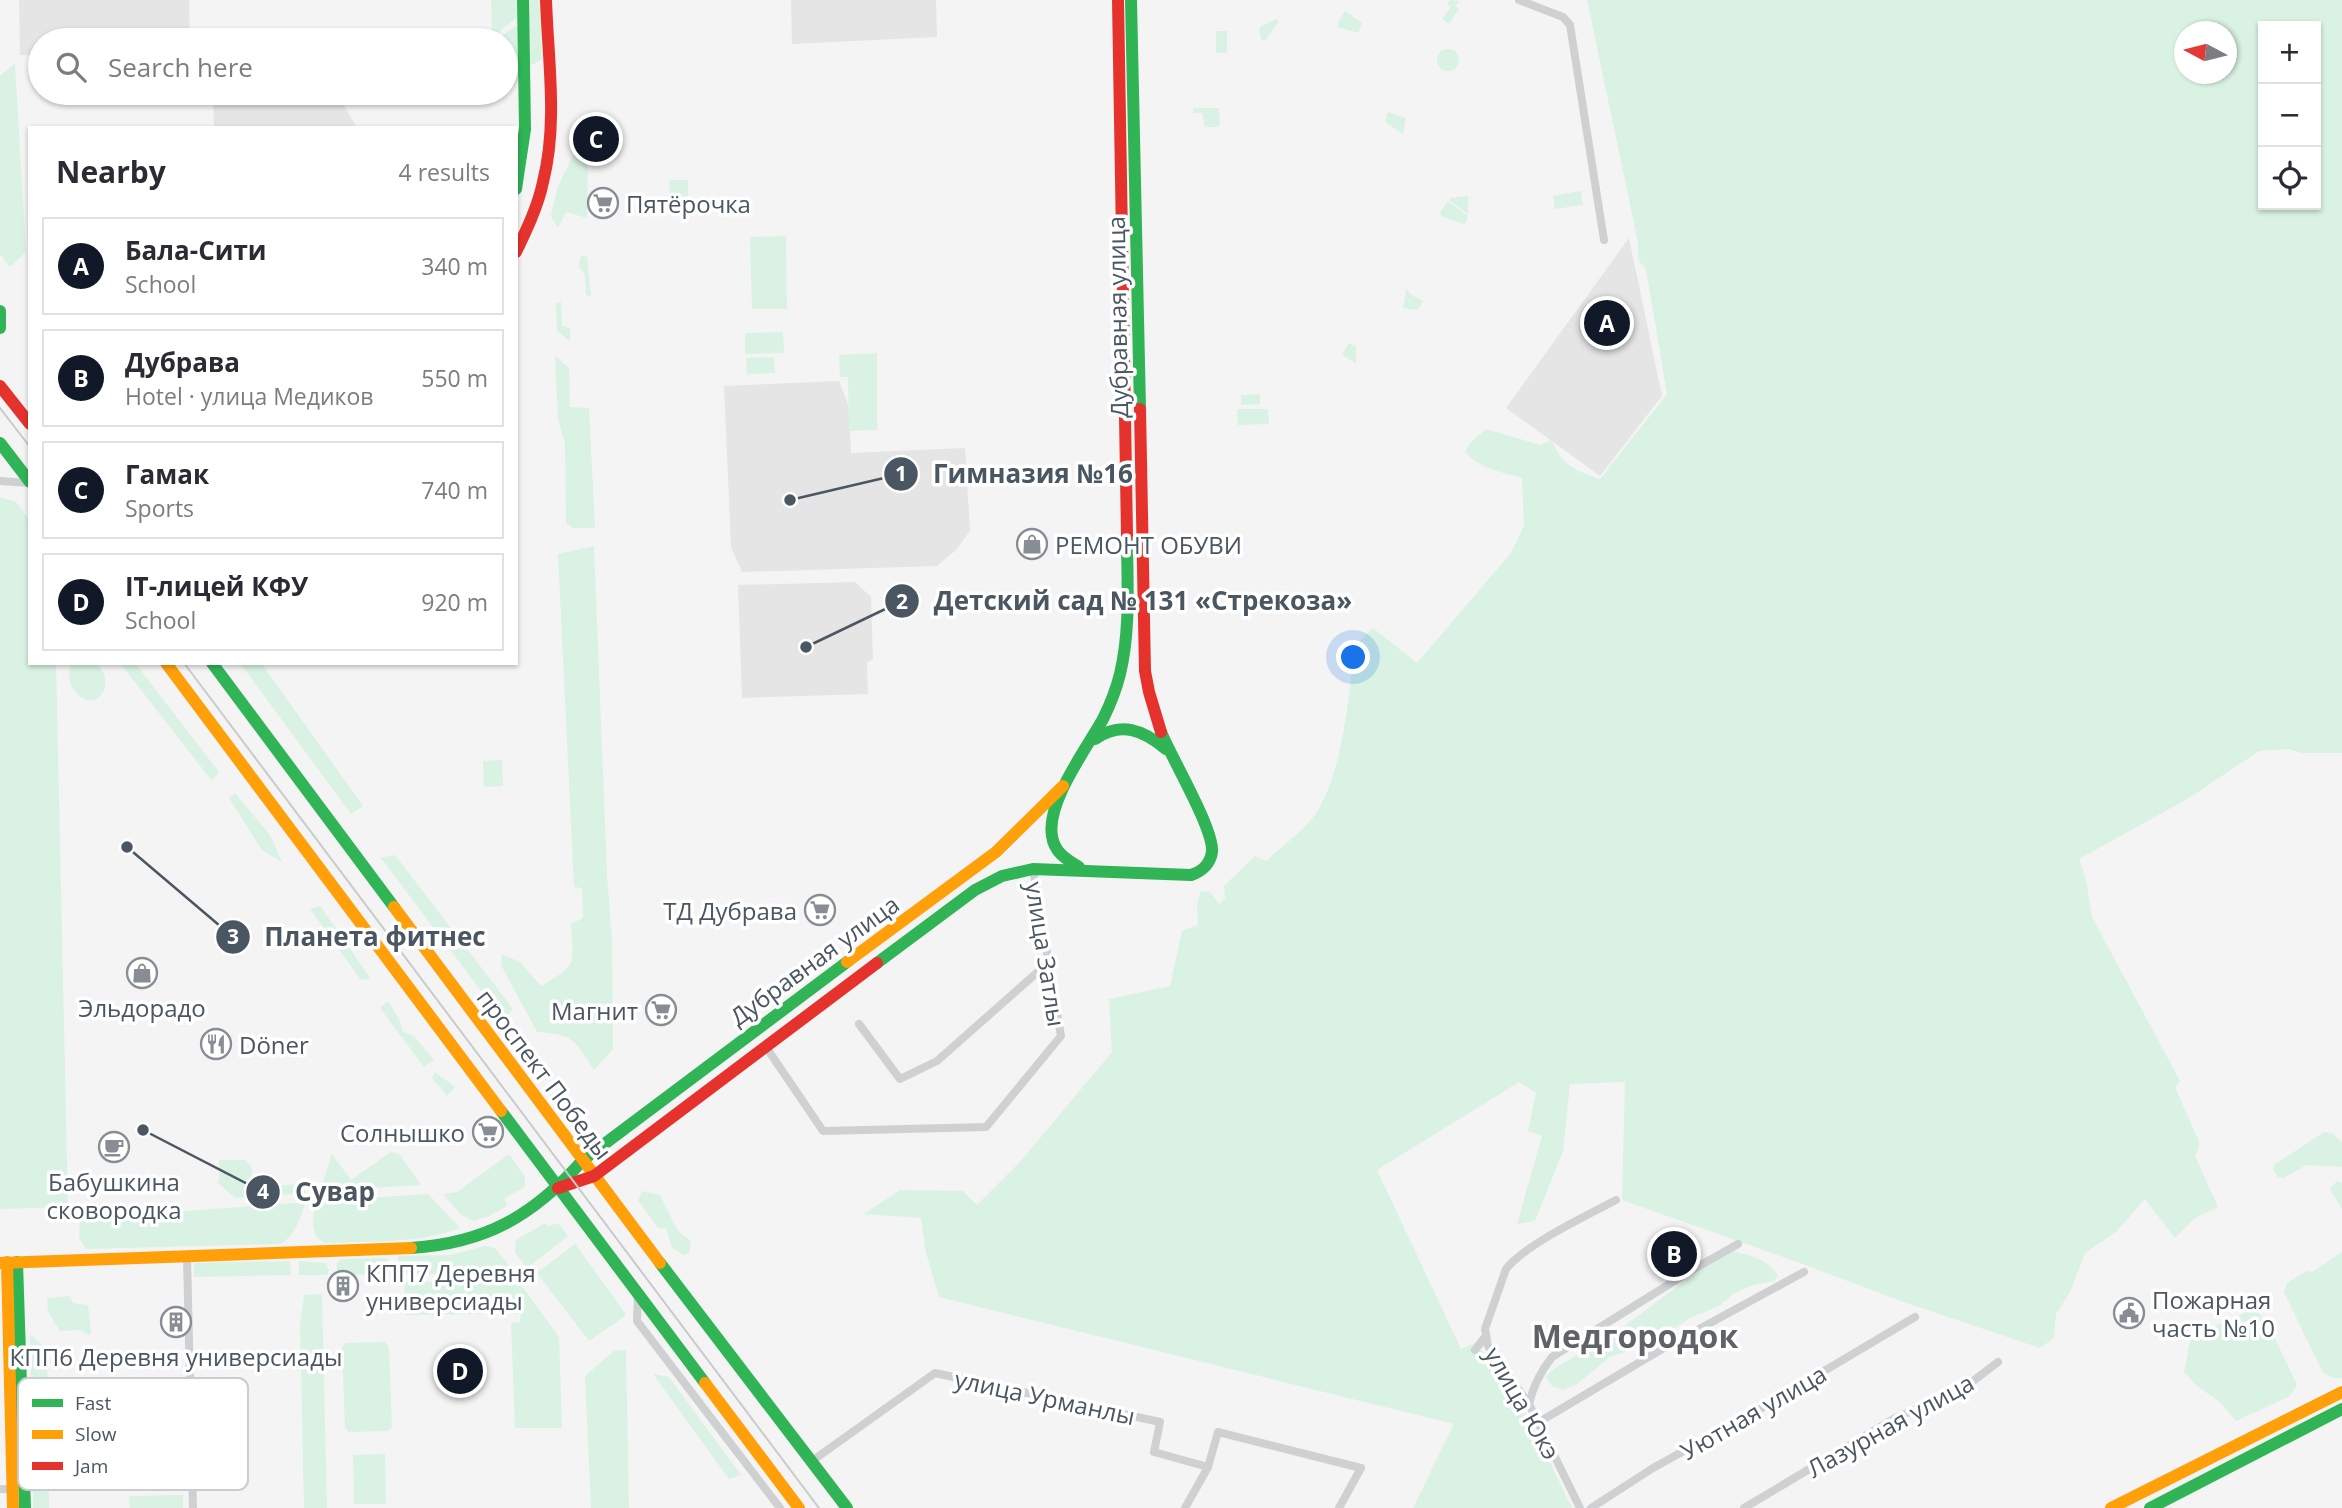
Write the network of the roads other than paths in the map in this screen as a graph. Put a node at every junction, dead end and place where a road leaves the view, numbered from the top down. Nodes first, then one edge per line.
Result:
1 (523, 0) edge
2 (546, 0) edge
3 (1118, 0) edge
4 (1130, 0) edge
5 (1519, 0) edge
6 (525, 88) junction
7 (549, 88) junction
8 (518, 177) edge
9 (1604, 240) dead end
10 (518, 247) edge
11 (0, 311) edge
12 (0, 328) edge
13 (0, 386) edge
14 (28, 421) edge
15 (1, 446) edge
16 (28, 480) edge
17 (0, 481) edge
18 (28, 483) edge
19 (167, 665) edge
20 (213, 665) edge
21 (1091, 742) junction
22 (1171, 754) junction
23 (1063, 786) junction
24 (1033, 869) junction
25 (1086, 870) junction
26 (1049, 962) junction
27 (859, 1024) dead end
28 (766, 1047) junction
29 (702, 1069) junction
30 (714, 1086) junction
31 (583, 1160) junction
32 (594, 1176) junction
33 (558, 1188) junction
34 (1616, 1200) dead end
35 (1738, 1244) dead end
36 (187, 1257) junction
37 (8, 1262) edge
38 (1804, 1272) dead end
39 (638, 1294) junction
40 (1915, 1317) dead end
41 (1485, 1337) junction
42 (1475, 1350) dead end
43 (1998, 1362) dead end
44 (190, 1378) edge
45 (2342, 1392) edge
46 (1530, 1404) junction
47 (2342, 1409) edge
48 (1539, 1422) junction
49 (812, 1461) junction
50 (1208, 1468) junction
51 (12, 1489) edge
52 (193, 1490) edge
53 (2169, 1504) edge
54 (13, 1508) edge
55 (25, 1508) edge
56 (193, 1508) edge
57 (780, 1508) edge
58 (799, 1508) edge
59 (847, 1508) edge
60 (1185, 1508) edge
61 (1339, 1508) edge
62 (1580, 1508) edge
63 (1591, 1508) edge
64 (1744, 1508) edge
65 (2111, 1508) edge
66 (2150, 1508) edge

1 - 6 street
2 - 7 street
3 - 21 street, Дубравная улица
4 - 22 street, Дубравная улица
5 - 9 street
6 - 7 street
6 - 8 street
7 - 10 street
11 - 12 street
13 - 14 street
15 - 16 street
17 - 18 street
19 - 33 street
20 - 31 street, проспект Победы
21 - 22 street, Дубравная улица
21 - 23 street, Дубравная улица
22 - 25 street, Дубравная улица
23 - 25 street, Дубравная улица
23 - 29 street, Дубравная улица
24 - 25 street, Дубравная улица
24 - 26 street, улица Затлы
24 - 28 street, Дубравная улица
26 - 27 street
26 - 28 street, улица Затлы
28 - 30 street, Дубравная улица
29 - 30 street
29 - 31 street, Дубравная улица
30 - 32 street, Дубравная улица
31 - 32 street, проспект Победы
31 - 33 street, Дубравная улица
32 - 33 street, Дубравная улица
32 - 49 street, проспект Победы
33 - 36 street
33 - 39 street
34 - 41 street, улица Юкэ
35 - 46 street
36 - 37 street
36 - 44 street
37 - 51 street
38 - 48 street
39 - 57 street
39 - 58 street
40 - 63 street, Уютная улица
41 - 42 street, улица Юкэ
41 - 46 street, улица Юкэ
43 - 64 street, Лазурная улица
45 - 65 street
46 - 48 street, улица Юкэ
47 - 53 street
48 - 62 street, улица Юкэ
49 - 50 street, улица Урманлы
49 - 59 street, проспект Победы
50 - 60 street
50 - 61 street
51 - 54 street
51 - 55 street
52 - 56 street
53 - 66 street

